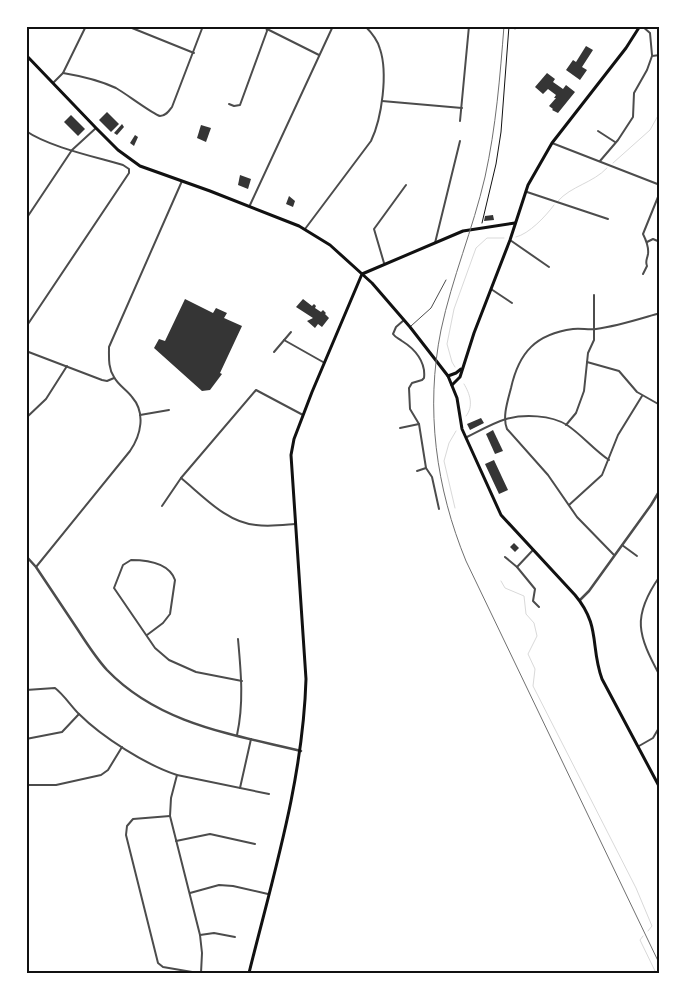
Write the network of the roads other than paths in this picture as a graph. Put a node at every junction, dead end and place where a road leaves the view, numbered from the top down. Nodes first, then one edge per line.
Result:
1 (86, 26) edge
2 (128, 26) edge
3 (203, 26) edge
4 (333, 26) edge
5 (365, 26) edge
6 (469, 26) edge
7 (641, 26) edge
8 (266, 27) edge
9 (194, 53) junction
10 (26, 55) edge
11 (319, 55) junction
12 (660, 55) edge
13 (652, 56) junction
14 (63, 73) junction
15 (53, 83) junction
16 (382, 101) junction
17 (229, 104) dead end
18 (462, 108) junction
19 (460, 121) dead end
20 (96, 128) junction
21 (26, 131) edge
22 (598, 131) dead end
23 (460, 141) dead end
24 (552, 143) junction
25 (616, 143) junction
26 (72, 150) junction
27 (600, 162) junction
28 (182, 181) junction
29 (406, 185) dead end
30 (660, 185) edge
31 (526, 192) junction
32 (660, 192) edge
33 (249, 206) junction
34 (26, 219) edge
35 (608, 219) dead end
36 (516, 223) junction
37 (305, 229) junction
38 (510, 240) junction
39 (647, 242) junction
40 (660, 242) edge
41 (435, 243) junction
42 (384, 264) junction
43 (549, 267) dead end
44 (362, 274) junction
45 (643, 274) dead end
46 (446, 280) dead end
47 (491, 289) junction
48 (594, 296) dead end
49 (512, 303) dead end
50 (660, 313) edge
51 (404, 320) junction
52 (26, 327) edge
53 (410, 327) junction
54 (595, 329) junction
55 (291, 332) dead end
56 (284, 340) junction
57 (26, 351) edge
58 (274, 352) dead end
59 (324, 362) junction
60 (587, 362) junction
61 (67, 366) junction
62 (462, 368) junction
63 (448, 376) junction
64 (114, 378) junction
65 (452, 385) junction
66 (642, 396) junction
67 (660, 405) edge
68 (168, 410) dead end
69 (140, 415) junction
70 (303, 416) junction
71 (26, 418) edge
72 (505, 419) junction
73 (419, 424) junction
74 (566, 425) junction
75 (400, 428) dead end
76 (466, 437) junction
77 (609, 460) junction
78 (426, 468) junction
79 (417, 471) dead end
80 (181, 478) junction
81 (660, 490) edge
82 (568, 505) junction
83 (162, 506) dead end
84 (439, 509) dead end
85 (295, 524) junction
86 (622, 545) junction
87 (533, 550) junction
88 (26, 556) edge
89 (614, 556) junction
90 (637, 556) dead end
91 (505, 557) dead end
92 (36, 567) junction
93 (517, 567) junction
94 (660, 576) edge
95 (580, 600) junction
96 (540, 607) dead end
97 (147, 635) junction
98 (238, 639) dead end
99 (660, 676) edge
100 (242, 682) junction
101 (26, 690) edge
102 (79, 714) junction
103 (660, 726) edge
104 (237, 735) junction
105 (251, 738) junction
106 (26, 739) edge
107 (122, 747) junction
108 (639, 747) junction
109 (301, 751) junction
110 (177, 774) junction
111 (26, 785) edge
112 (240, 788) junction
113 (660, 788) edge
114 (269, 794) dead end
115 (170, 816) junction
116 (176, 841) junction
117 (255, 844) dead end
118 (189, 893) junction
119 (268, 894) junction
120 (200, 935) junction
121 (235, 937) dead end
122 (180, 972) edge
123 (200, 973) edge
124 (249, 973) edge

1 - 14 street
2 - 9 street
3 - 9 street
4 - 11 street
5 - 16 street
6 - 18 street
7 - 13 street
7 - 24 main road
8 - 11 street
8 - 17 street
9 - 14 street
10 - 15 main road
11 - 33 street
12 - 13 street
13 - 25 street
14 - 15 street
15 - 20 main road
16 - 18 street
16 - 37 street
18 - 19 street
20 - 26 street
20 - 28 main road
21 - 26 street
22 - 25 street
23 - 41 street
24 - 27 street
24 - 31 main road
25 - 27 street
26 - 34 street
26 - 52 street
27 - 30 street
28 - 33 main road
28 - 64 street
29 - 42 street
31 - 35 street
31 - 36 main road
32 - 39 street
33 - 37 main road
36 - 38 main road
36 - 41 main road
37 - 44 main road
38 - 43 street
38 - 47 main road
39 - 40 street
39 - 45 street
41 - 42 main road
42 - 44 main road
44 - 51 main road
44 - 59 main road
46 - 53 lane
47 - 49 street
47 - 62 main road
48 - 54 street
50 - 54 street
51 - 53 main road
51 - 73 street
53 - 63 main road
54 - 60 street
54 - 72 street
55 - 56 street
56 - 58 street
56 - 59 street
57 - 61 street
59 - 70 main road
60 - 66 street
60 - 74 street
61 - 64 street
61 - 71 street
62 - 63 main road
62 - 65 main road
63 - 65 main road
64 - 69 street
65 - 76 main road
66 - 67 street
66 - 77 street
68 - 69 street
69 - 92 street
70 - 80 street
70 - 85 main road
72 - 74 street
72 - 76 street
72 - 82 street
73 - 75 street
73 - 78 street
74 - 77 street
76 - 87 main road
77 - 82 street
78 - 79 street
78 - 84 street
80 - 83 street
80 - 85 street
81 - 86 street
82 - 89 street
85 - 109 main road
86 - 89 street
86 - 90 street
87 - 93 street
87 - 95 main road
88 - 92 street
89 - 95 street
91 - 93 street
92 - 104 street
93 - 96 street
94 - 99 street
95 - 108 main road
97 - 97 street
97 - 100 street
98 - 100 street
100 - 104 street
101 - 102 street
102 - 106 street
102 - 107 street
103 - 108 street
104 - 105 street
105 - 109 street
105 - 112 street
107 - 110 street
107 - 111 street
108 - 113 main road
109 - 119 main road
110 - 112 street
110 - 115 street
112 - 114 street
115 - 116 street
115 - 122 street
116 - 117 street
116 - 118 street
118 - 119 street
118 - 120 street
119 - 124 main road
120 - 121 street
120 - 123 street
122 - 123 street

